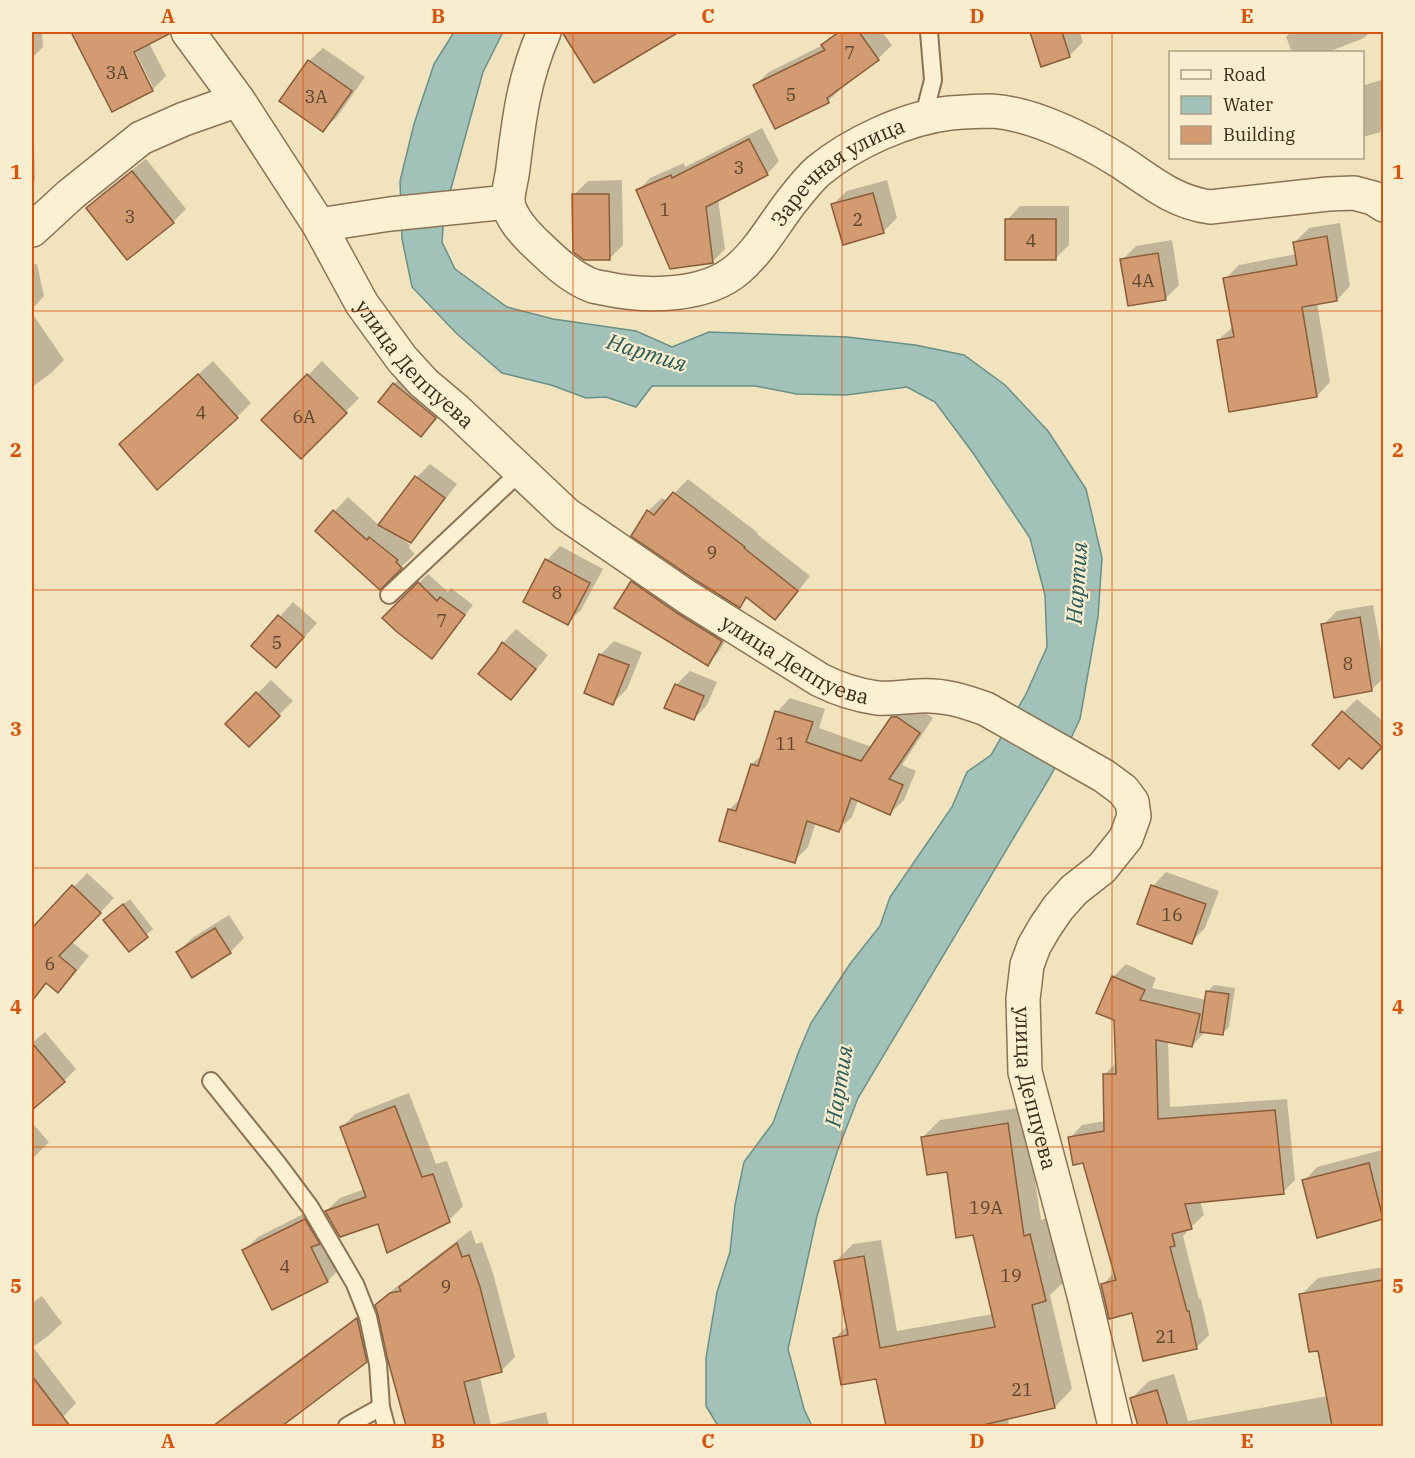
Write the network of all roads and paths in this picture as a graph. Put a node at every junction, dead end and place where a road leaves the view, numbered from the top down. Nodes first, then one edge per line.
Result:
1 (188, 32) edge
2 (544, 32) edge
3 (929, 32) edge
4 (238, 100) junction
5 (923, 119) junction
6 (508, 202) junction
7 (1383, 205) edge
8 (319, 225) junction
9 (32, 230) edge
10 (520, 471) junction
11 (389, 595) dead end
12 (211, 1081) dead end
13 (381, 1407) junction
14 (346, 1426) edge
15 (386, 1426) edge
16 (1115, 1426) edge

1 - 4 street, улица Деппуева
2 - 6 street
3 - 5 lane
4 - 8 street, улица Деппуева
4 - 9 street
5 - 6 street, Заречная улица
5 - 7 street, Заречная улица
6 - 8 street
8 - 10 street, улица Деппуева
10 - 11 lane
10 - 16 street, улица Деппуева
12 - 13 lane
13 - 14 lane
13 - 15 lane

